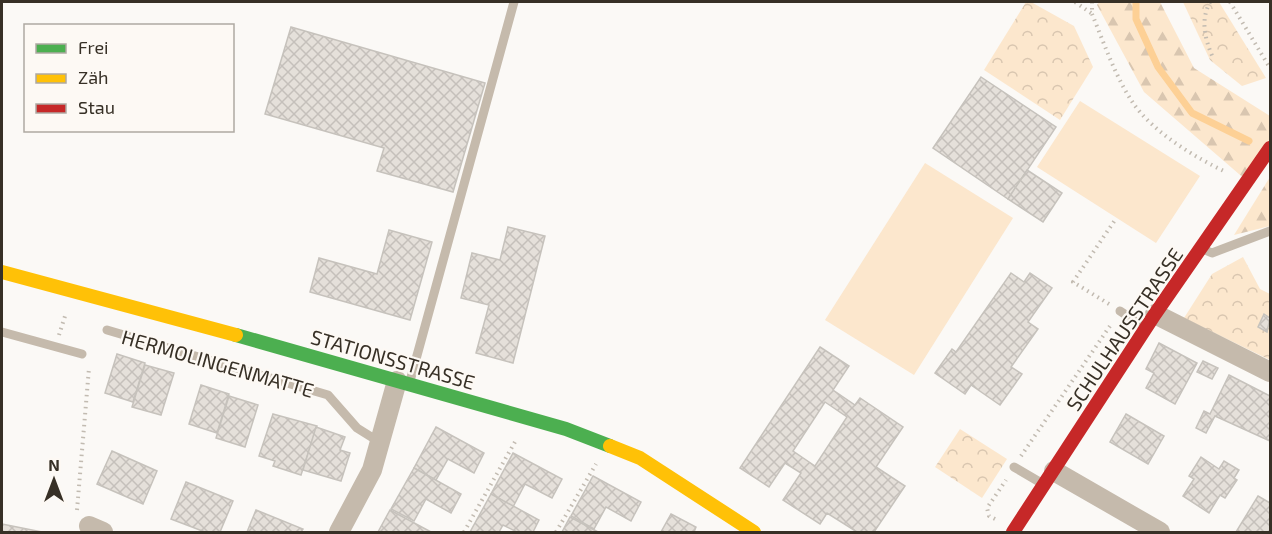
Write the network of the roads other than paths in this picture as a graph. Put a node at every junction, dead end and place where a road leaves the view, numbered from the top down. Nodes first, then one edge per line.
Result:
1 (514, 2) edge
2 (1270, 148) edge
3 (1270, 231) edge
4 (1201, 249) junction
5 (2, 272) edge
6 (1120, 311) road end
7 (1150, 321) junction
8 (107, 330) dead end
9 (2, 332) edge
10 (86, 356) road end
11 (1270, 372) edge
12 (403, 382) junction
13 (381, 443) junction
14 (1014, 467) road end
15 (1050, 478) junction
16 (1008, 529) edge
17 (339, 532) edge
18 (754, 532) edge
19 (1160, 532) edge

1 - 12 lane
2 - 4 street, SCHULHAUSSTRASSE
3 - 4 lane
4 - 7 street, SCHULHAUSSTRASSE
5 - 12 street, STATIONSSTRASSE
6 - 7 lane
7 - 11 street
7 - 15 street, SCHULHAUSSTRASSE
8 - 13 lane, HERMOLINGENMATTE
9 - 10 lane
12 - 13 street
12 - 18 street, STATIONSSTRASSE
13 - 17 street
14 - 15 lane
15 - 16 street, SCHULHAUSSTRASSE
15 - 19 street

